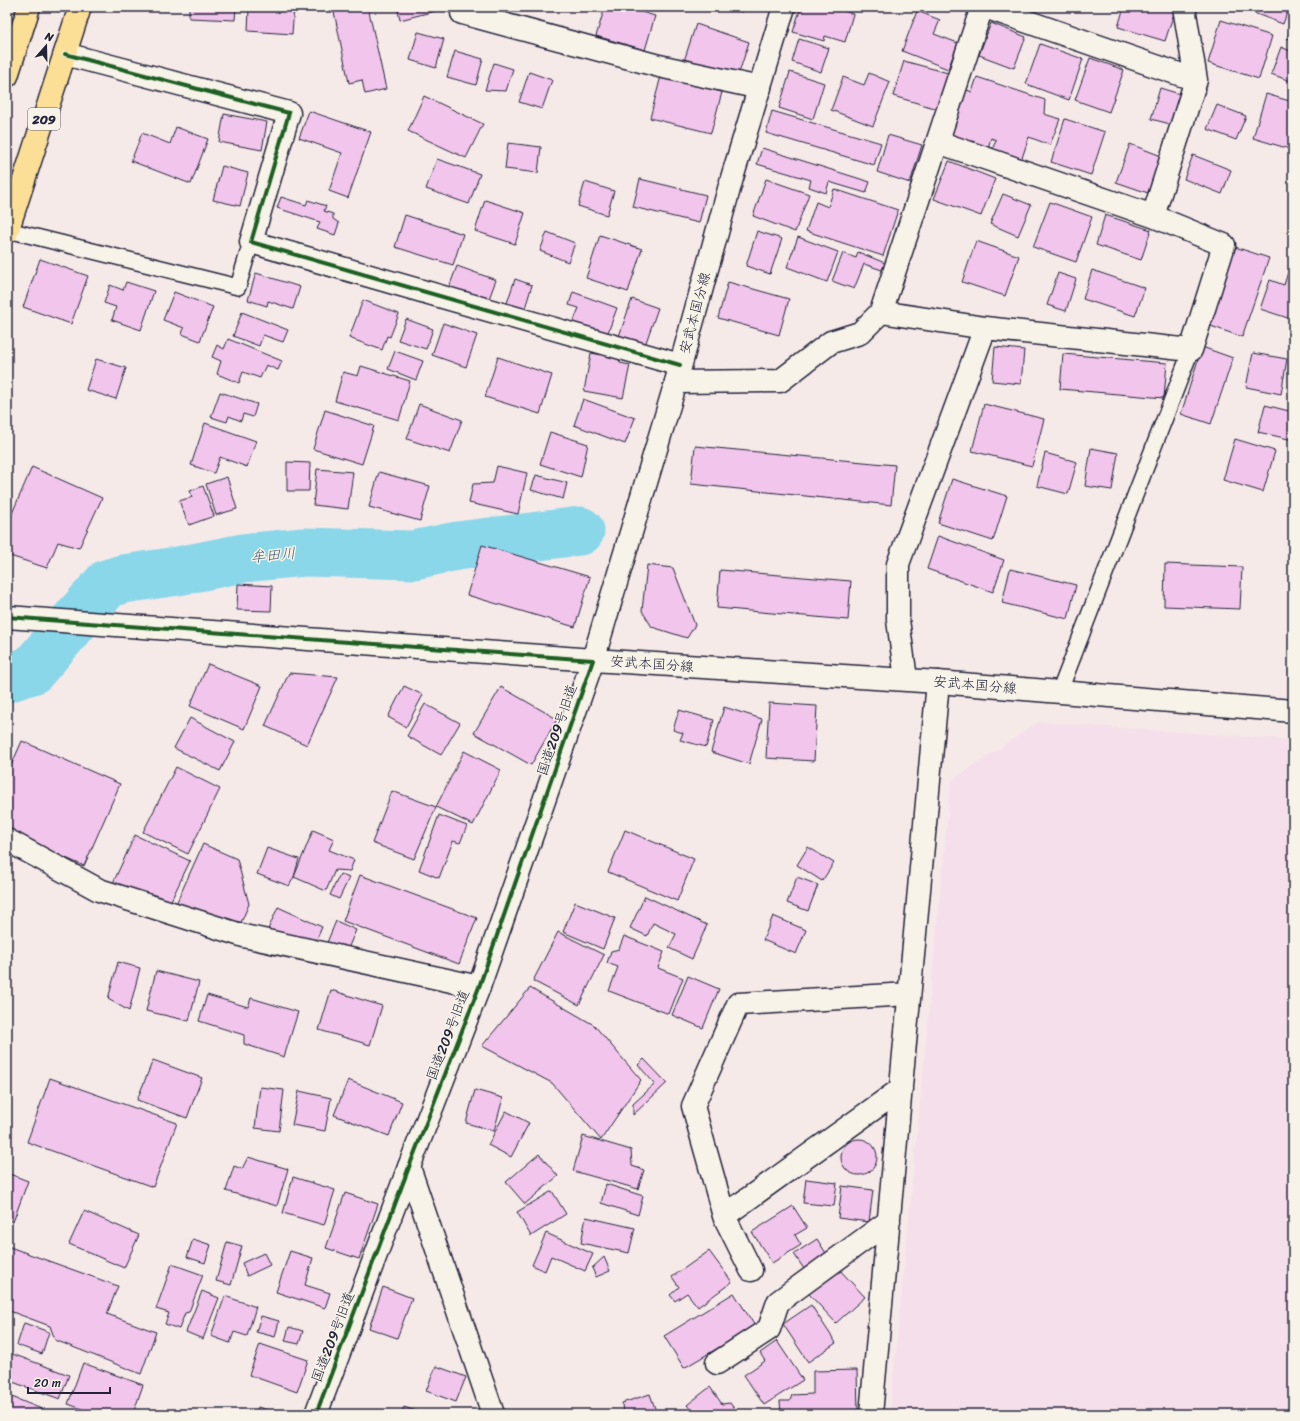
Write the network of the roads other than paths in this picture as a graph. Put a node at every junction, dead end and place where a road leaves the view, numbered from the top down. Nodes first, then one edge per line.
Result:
1 (29, 7) edge
2 (80, 7) edge
3 (463, 7) edge
4 (784, 7) edge
5 (983, 7) edge
6 (1184, 7) edge
7 (65, 54) junction
8 (7, 76) edge
9 (1196, 80) junction
10 (760, 88) junction
11 (938, 142) junction
12 (1153, 216) junction
13 (7, 231) edge
14 (251, 242) junction
15 (881, 312) junction
16 (986, 328) junction
17 (1192, 350) junction
18 (678, 374) junction
19 (7, 617) edge
20 (593, 660) junction
21 (906, 679) junction
22 (938, 682) junction
23 (1059, 692) junction
24 (1293, 711) edge
25 (7, 840) edge
26 (479, 987) junction
27 (909, 994) junction
28 (901, 1090) junction
29 (409, 1167) junction
30 (724, 1216) junction
31 (889, 1221) junction
32 (751, 1270) dead end
33 (717, 1363) dead end
34 (316, 1414) edge
35 (493, 1414) edge
36 (871, 1414) edge

1 - 8 highway
2 - 7 highway, 209
3 - 10 street
4 - 10 street, 安武本国分線
5 - 9 street
5 - 11 street
6 - 9 street
7 - 13 highway, 209
7 - 14 street
9 - 12 street
10 - 18 street, 安武本国分線
11 - 12 street
11 - 15 street
12 - 17 street
13 - 14 lane
14 - 18 street
15 - 16 street
15 - 18 street
16 - 17 street
16 - 21 street
17 - 23 lane
18 - 20 street, 安武本国分線
19 - 20 street
20 - 21 street, 安武本国分線
20 - 26 street, 国道209号旧道
21 - 22 street, 安武本国分線
22 - 23 street, 安武本国分線
22 - 27 street
23 - 24 street, 安武本国分線
25 - 26 street
26 - 29 street, 国道209号旧道
27 - 28 street
27 - 30 street
28 - 30 street
28 - 31 street
29 - 34 street, 国道209号旧道
29 - 35 street
30 - 32 street
31 - 33 street
31 - 36 street

